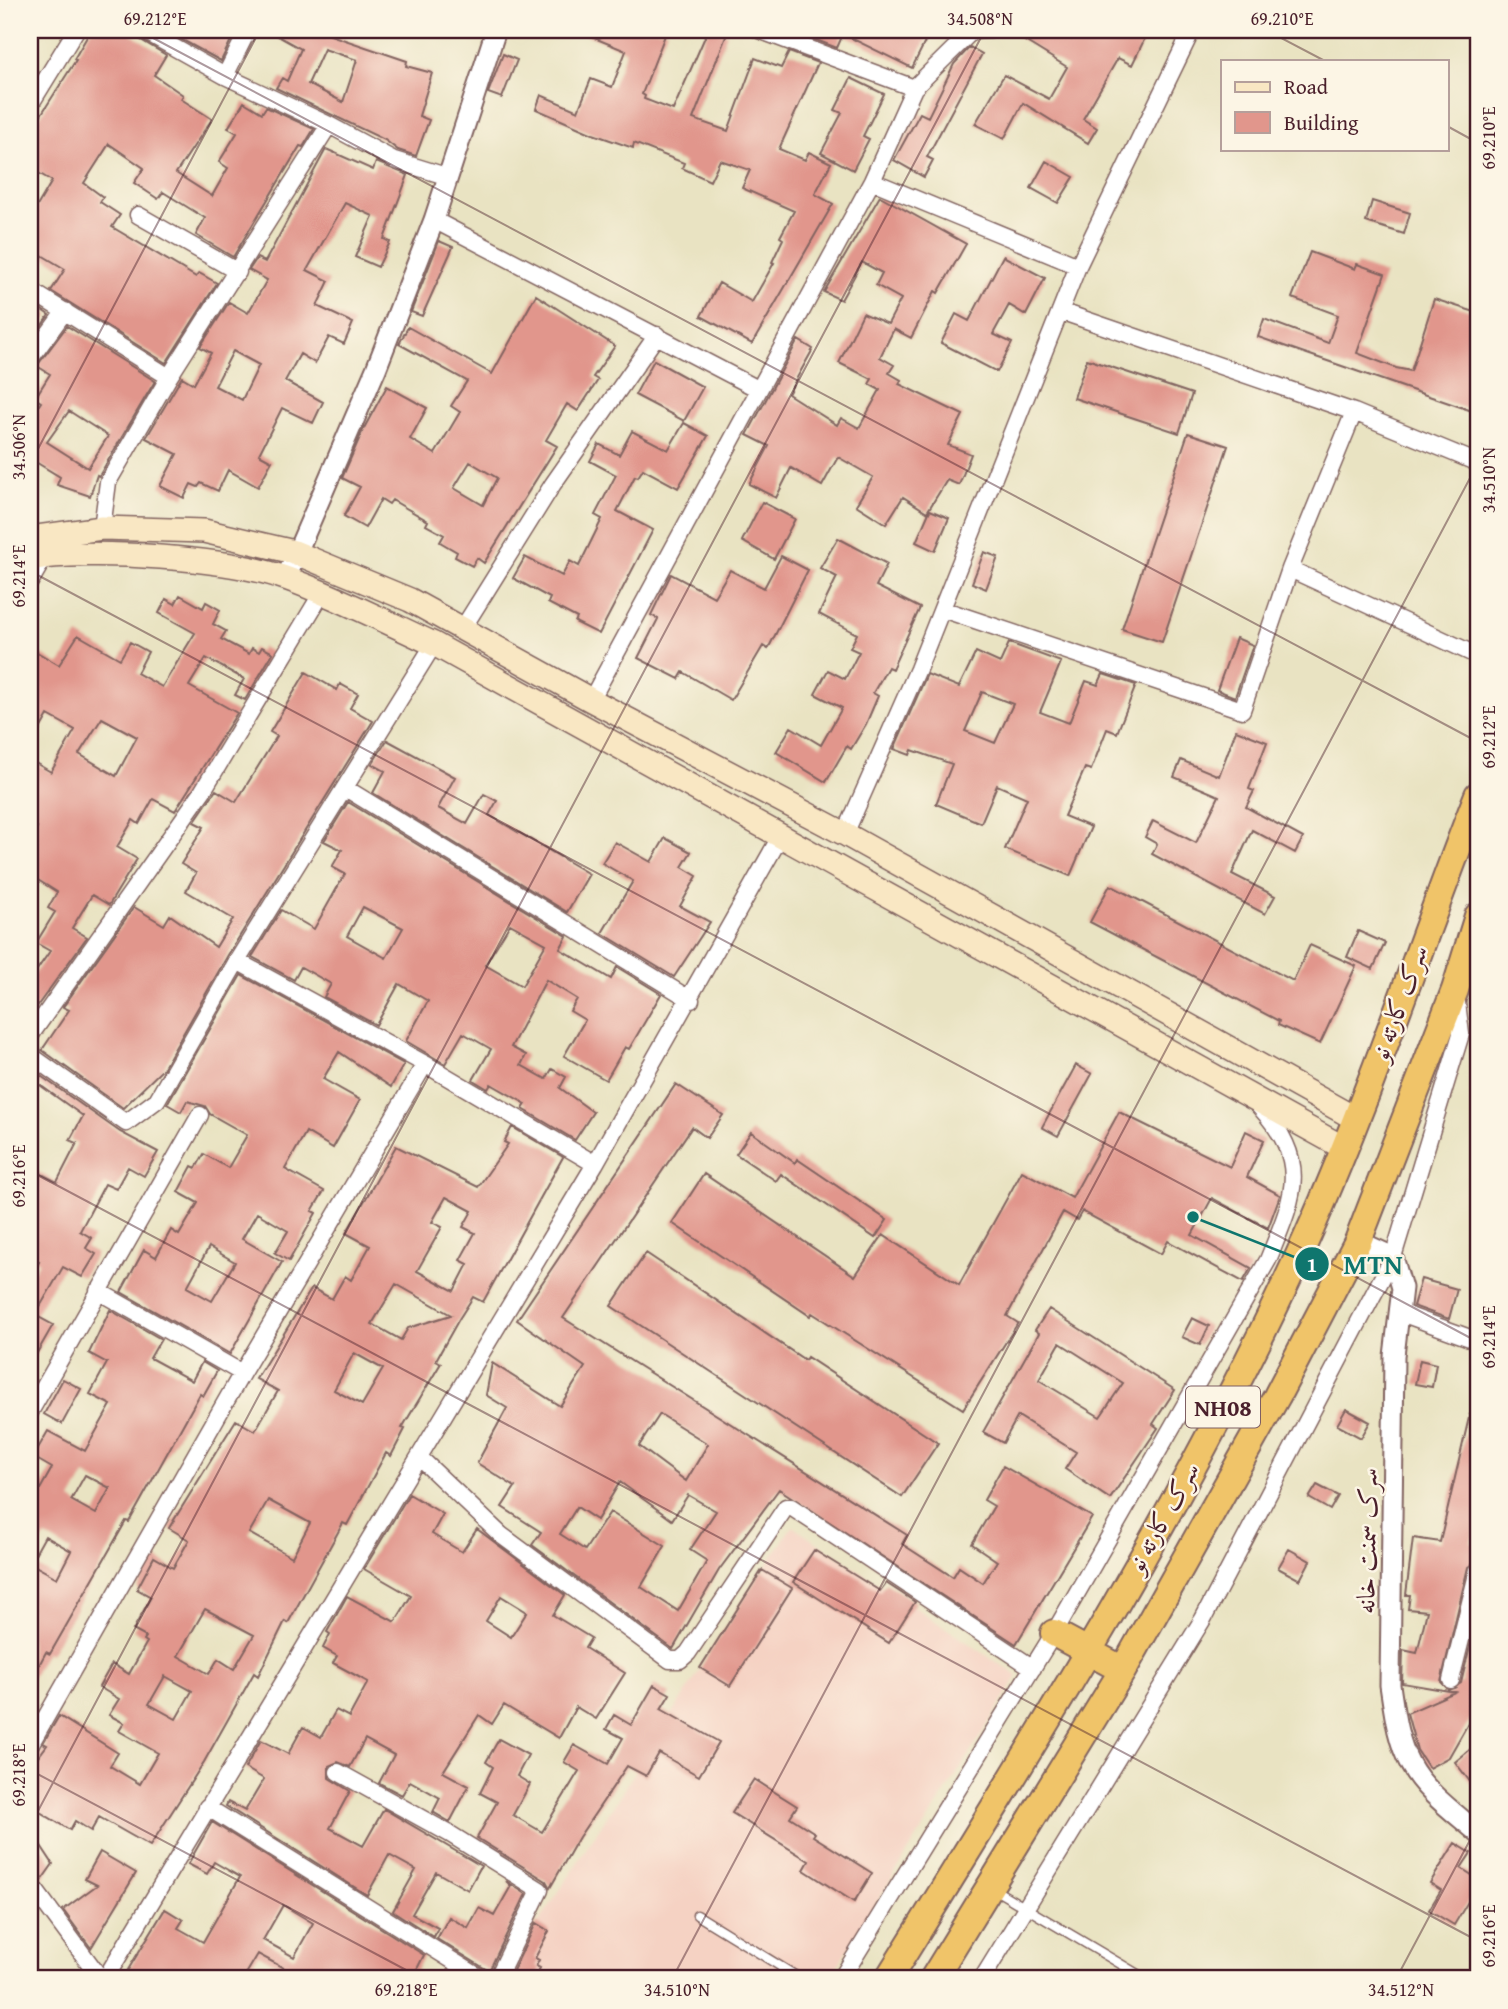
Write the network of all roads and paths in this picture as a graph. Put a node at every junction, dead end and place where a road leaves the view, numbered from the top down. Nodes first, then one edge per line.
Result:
1 (76, 30) edge
2 (143, 30) edge
3 (248, 30) edge
4 (496, 30) edge
5 (759, 30) edge
6 (990, 30) edge
7 (1192, 30) edge
8 (225, 76) junction
9 (914, 88) junction
10 (30, 105) edge
11 (330, 125) junction
12 (449, 177) junction
13 (872, 181) junction
14 (138, 215) dead end
15 (434, 220) junction
16 (1078, 266) junction
17 (238, 272) junction
18 (30, 290) edge
19 (65, 311) junction
20 (1060, 311) junction
21 (657, 335) junction
22 (30, 359) edge
23 (169, 377) junction
24 (758, 389) junction
25 (1354, 412) junction
26 (1478, 463) edge
27 (102, 528) junction
28 (30, 538) edge
29 (295, 552) junction
30 (37, 558) edge
31 (1290, 569) junction
32 (286, 578) junction
33 (30, 582) edge
34 (323, 593) junction
35 (942, 609) junction
36 (463, 628) junction
37 (435, 644) junction
38 (1478, 656) edge
39 (591, 700) junction
40 (347, 789) junction
41 (1478, 795) edge
42 (845, 834) junction
43 (780, 837) junction
44 (1478, 916) edge
45 (237, 961) junction
46 (1455, 990) junction
47 (691, 1000) junction
48 (30, 1036) edge
49 (30, 1055) edge
50 (425, 1064) junction
51 (1265, 1071) junction
52 (1251, 1097) junction
53 (200, 1115) dead end
54 (1356, 1119) junction
55 (1344, 1148) junction
56 (595, 1164) junction
57 (1358, 1241) junction
58 (1393, 1257) junction
59 (98, 1291) junction
60 (1401, 1313) junction
61 (1478, 1341) edge
62 (242, 1373) junction
63 (30, 1412) edge
64 (420, 1458) junction
65 (1189, 1470) junction
66 (1224, 1490) junction
67 (1478, 1570) edge
68 (1055, 1633) junction
69 (1087, 1651) junction
70 (1033, 1668) junction
71 (1123, 1670) junction
72 (1451, 1680) dead end
73 (30, 1745) edge
74 (338, 1772) dead end
75 (207, 1807) junction
76 (1478, 1833) edge
77 (30, 1883) edge
78 (991, 1887) junction
79 (1026, 1910) junction
80 (697, 1915) dead end
81 (784, 1969) junction
82 (103, 1979) edge
83 (482, 1979) edge
84 (497, 1979) edge
85 (776, 1979) edge
86 (801, 1979) edge
87 (841, 1979) edge
88 (888, 1979) edge
89 (933, 1979) edge
90 (982, 1979) edge
91 (1146, 1979) edge

1 - 10 street
2 - 8 street
3 - 8 street
4 - 12 street
5 - 9 street
6 - 9 street
7 - 16 street
8 - 11 street
9 - 13 street
11 - 12 street
11 - 17 street
12 - 15 street
13 - 16 street
13 - 24 street
14 - 17 street
15 - 21 street
15 - 29 street
16 - 20 street
17 - 23 street
18 - 19 street
19 - 22 street
19 - 23 street
20 - 25 street
20 - 35 street
21 - 24 street
21 - 36 street
23 - 27 street
24 - 39 street
25 - 26 street
25 - 31 street
27 - 28 main road
27 - 29 main road
29 - 32 street
29 - 36 main road
30 - 32 main road
30 - 33 street
31 - 35 street
31 - 38 street
32 - 34 main road
34 - 37 main road
34 - 48 street
35 - 42 street
36 - 39 main road
37 - 40 street
37 - 43 main road
39 - 42 main road
40 - 45 street
40 - 47 street
41 - 54 highway, سرک کارته نو / NH08
42 - 51 main road
43 - 47 street
43 - 52 main road
44 - 46 highway, سرک کارته نو / NH08
45 - 49 street
45 - 50 street
46 - 57 highway, سرک کارته نو / NH08
46 - 58 street
47 - 56 street
50 - 56 street
50 - 62 street
51 - 52 main road
51 - 54 main road
52 - 55 main road
52 - 68 street
53 - 59 street
54 - 55 highway, سرک کارته نو / NH08
55 - 65 highway, سرک کارته نو / NH08
56 - 64 street
57 - 58 street
57 - 66 highway, سرک کارته نو / NH08
58 - 60 street, سرک سمنت خانه
58 - 79 street
59 - 62 street
59 - 63 street
60 - 61 street
60 - 76 street, سرک سمنت خانه
62 - 73 street
64 - 70 street
64 - 75 street
65 - 66 highway
65 - 69 highway, سرک کارته نو / NH08
66 - 71 highway, سرک کارته نو / NH08
67 - 72 street
68 - 69 highway
68 - 70 street
69 - 71 highway
69 - 88 highway, سرک کارته نو / NH08
70 - 87 street
71 - 78 highway, سرک کارته نو / NH08
74 - 84 street
75 - 82 street
75 - 83 street
77 - 82 street
78 - 79 lane
78 - 89 highway, سرک کارته نو / NH08
79 - 90 street
79 - 91 lane
80 - 81 lane
81 - 85 lane
81 - 86 lane

